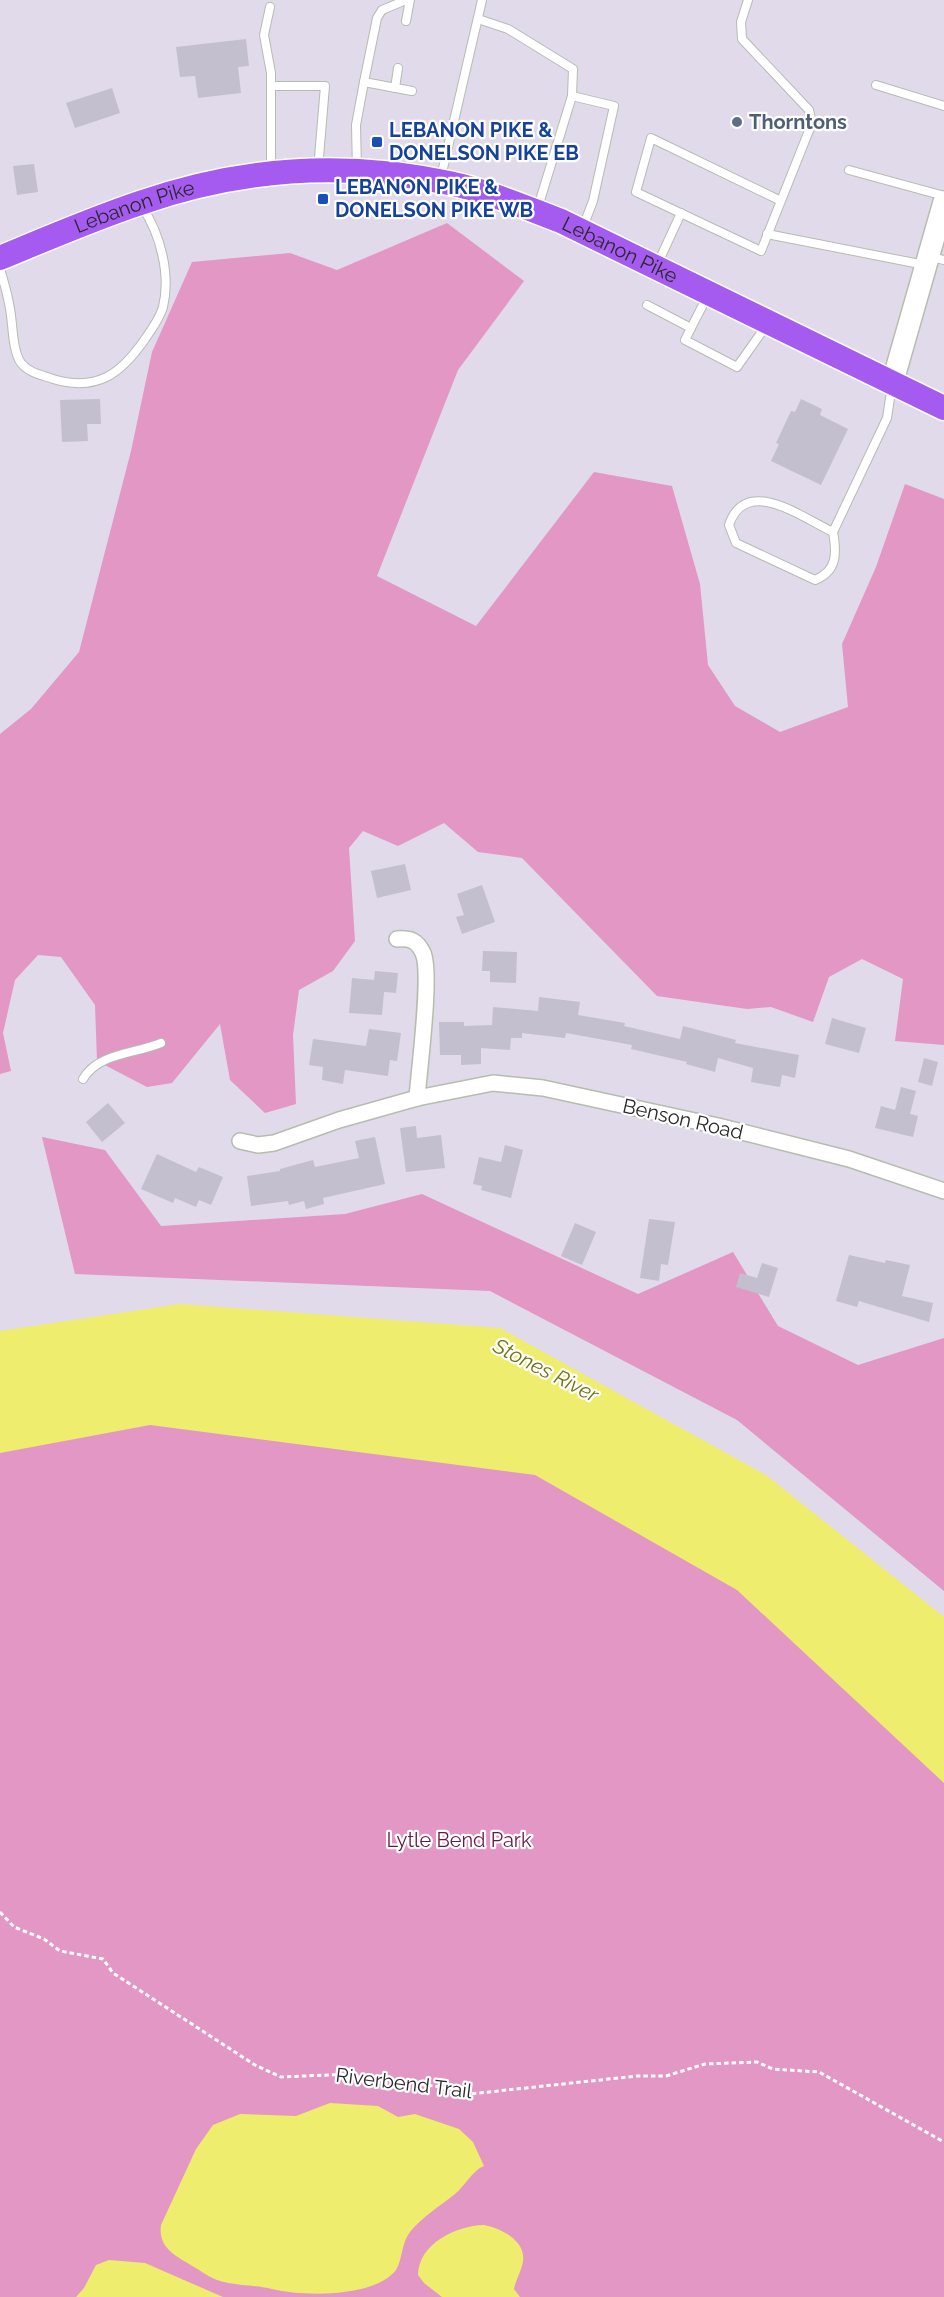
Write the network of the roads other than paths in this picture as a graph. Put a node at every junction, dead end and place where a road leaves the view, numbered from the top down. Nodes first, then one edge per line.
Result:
1 (408, 0) edge
2 (482, 0) edge
3 (748, 0) edge
4 (270, 7) dead end
5 (478, 19) junction
6 (406, 21) dead end
7 (398, 68) dead end
8 (364, 82) junction
9 (271, 86) junction
10 (876, 86) dead end
11 (395, 88) junction
12 (412, 91) dead end
13 (572, 96) junction
14 (944, 106) edge
15 (318, 170) junction
16 (849, 170) dead end
17 (357, 171) junction
18 (271, 172) junction
19 (440, 182) junction
20 (944, 196) edge
21 (780, 201) junction
22 (944, 202) edge
23 (139, 203) junction
24 (536, 211) junction
25 (681, 213) junction
26 (581, 231) junction
27 (767, 234) junction
28 (940, 234) edge
29 (0, 258) edge
30 (933, 261) edge
31 (655, 268) junction
32 (0, 269) edge
33 (709, 294) junction
34 (647, 305) dead end
35 (768, 323) junction
36 (691, 328) junction
37 (892, 384) junction
38 (944, 408) edge
39 (834, 532) junction
40 (397, 939) dead end
41 (161, 1043) dead end
42 (83, 1079) dead end
43 (417, 1098) junction
44 (240, 1141) dead end
45 (944, 1191) edge

1 - 6 lane
1 - 8 lane
2 - 5 lane
3 - 21 lane
4 - 9 lane
5 - 13 lane
5 - 19 lane
7 - 11 lane
8 - 11 lane
8 - 17 lane
9 - 15 lane
9 - 18 lane
10 - 14 lane
11 - 12 lane
13 - 24 lane
13 - 26 lane
15 - 17 main road, Lebanon Pike
15 - 18 main road, Lebanon Pike
16 - 20 lane
17 - 19 main road, Lebanon Pike
18 - 23 main road, Lebanon Pike
19 - 24 main road, Lebanon Pike
21 - 25 lane
21 - 27 lane
22 - 28 main road
23 - 29 main road, Lebanon Pike
23 - 32 lane
24 - 26 main road, Lebanon Pike
25 - 27 lane
25 - 31 lane
26 - 31 main road, Lebanon Pike
27 - 30 lane
28 - 30 main road
30 - 37 main road
31 - 33 main road, Lebanon Pike
33 - 35 main road, Lebanon Pike
33 - 36 lane
34 - 36 lane
35 - 36 lane
35 - 37 main road, Lebanon Pike
37 - 38 main road, Lebanon Pike
37 - 39 lane
39 - 39 lane
40 - 43 street
41 - 42 lane
43 - 44 street, Benson Road
43 - 45 street, Benson Road

